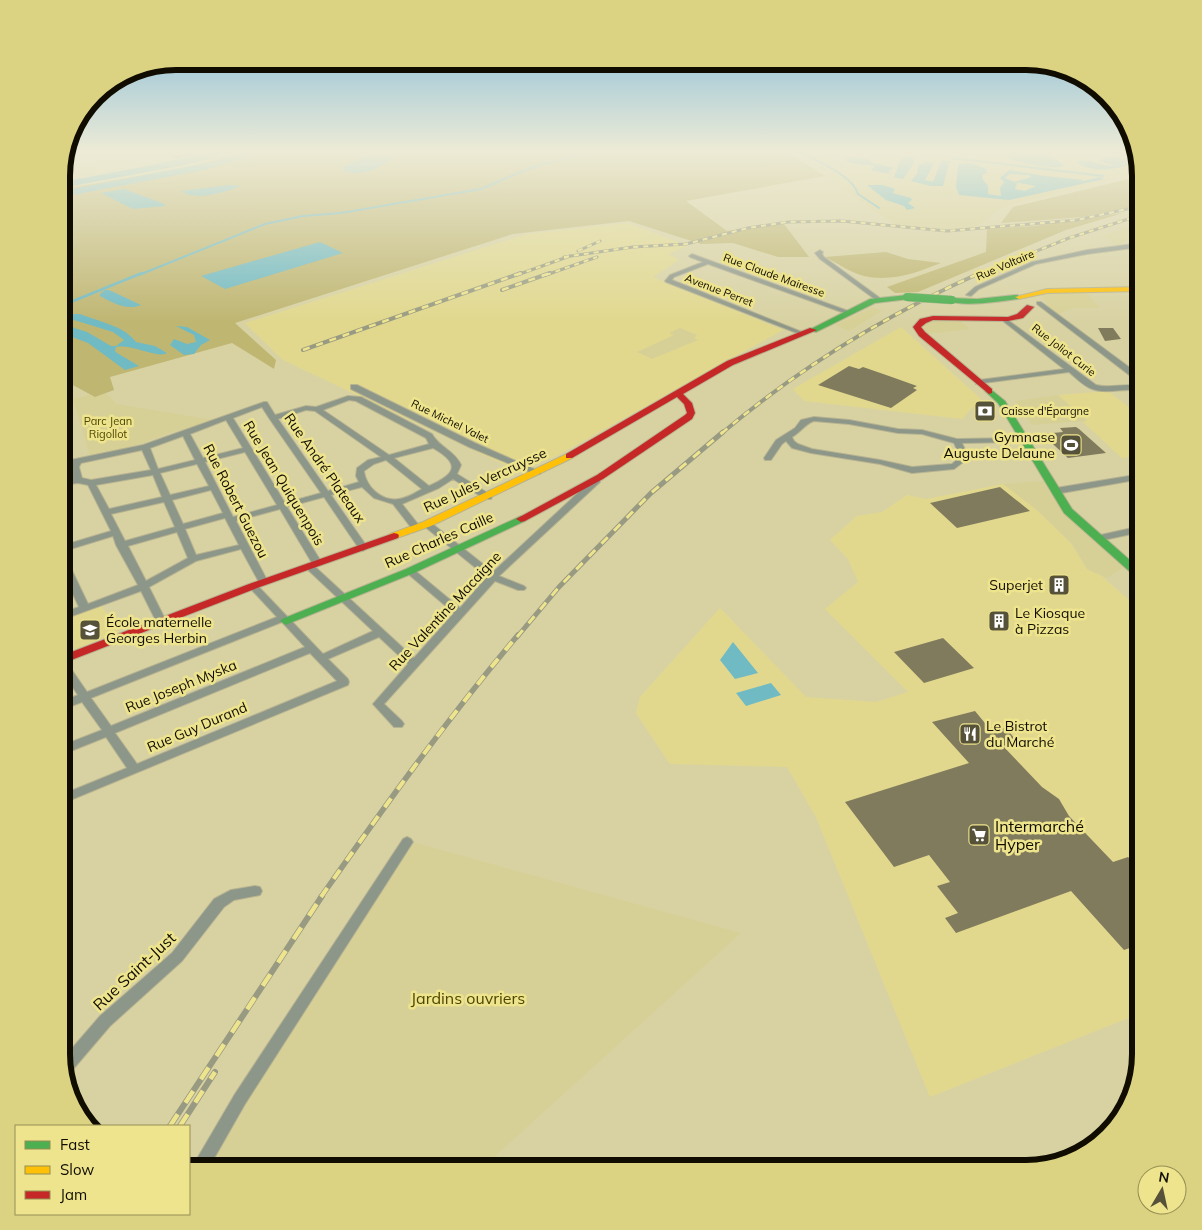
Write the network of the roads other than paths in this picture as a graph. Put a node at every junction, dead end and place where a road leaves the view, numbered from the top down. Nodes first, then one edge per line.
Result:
1 (1132, 246) edge
2 (820, 252) dead end
3 (692, 256) dead end
4 (708, 262) junction
5 (1132, 289) edge
6 (1047, 291) junction
7 (968, 295) dead end
8 (878, 299) junction
9 (1026, 304) junction
10 (849, 313) junction
11 (1005, 320) junction
12 (804, 334) junction
13 (1071, 370) junction
14 (1132, 373) edge
15 (979, 382) junction
16 (354, 387) dead end
17 (1132, 387) edge
18 (678, 394) junction
19 (316, 409) junction
20 (228, 417) junction
21 (273, 418) junction
22 (186, 432) junction
23 (788, 436) junction
24 (1024, 440) junction
25 (957, 441) junction
26 (434, 445) junction
27 (144, 447) junction
28 (248, 449) junction
29 (387, 457) junction
30 (768, 458) dead end
31 (200, 461) junction
32 (77, 463) junction
33 (70, 464) edge
34 (155, 472) junction
35 (537, 472) junction
36 (454, 476) junction
37 (600, 477) junction
38 (1132, 478) edge
39 (78, 480) junction
40 (70, 481) edge
41 (91, 483) junction
42 (363, 484) junction
43 (214, 487) junction
44 (428, 490) junction
45 (1056, 491) junction
46 (326, 495) junction
47 (488, 496) junction
48 (167, 498) junction
49 (396, 502) junction
50 (282, 506) junction
51 (105, 513) junction
52 (229, 517) junction
53 (421, 526) junction
54 (179, 527) junction
55 (1132, 531) edge
56 (115, 533) junction
57 (1099, 538) junction
58 (121, 545) junction
59 (70, 546) edge
60 (244, 546) junction
61 (363, 548) junction
62 (458, 550) junction
63 (194, 559) junction
64 (1132, 564) edge
65 (313, 565) junction
66 (410, 571) junction
67 (70, 577) edge
68 (493, 577) junction
69 (258, 584) junction
70 (142, 587) junction
71 (521, 588) dead end
72 (343, 598) junction
73 (85, 608) junction
74 (70, 614) edge
75 (460, 614) junction
76 (285, 620) junction
77 (161, 621) junction
78 (380, 632) junction
79 (312, 648) junction
80 (70, 657) edge
81 (322, 658) junction
82 (414, 664) junction
83 (70, 674) edge
84 (344, 682) joint
85 (85, 697) junction
86 (70, 703) edge
87 (398, 724) dead end
88 (109, 732) junction
89 (70, 747) edge
90 (134, 769) junction
91 (70, 796) edge
92 (407, 842) dead end
93 (255, 891) dead end
94 (71, 1061) edge
95 (204, 1160) edge

1 - 7 street, Rue Voltaire
2 - 8 street
3 - 4 street, Rue Claude Mairesse
4 - 10 street, Rue Claude Mairesse
4 - 12 street, Avenue Perret
5 - 6 main road
6 - 9 main road
6 - 9 main road
8 - 9 main road, Rue Jules Vercruysse, bridge
8 - 10 main road, Rue Jules Vercruysse
9 - 11 main road
9 - 14 street
10 - 12 main road, Rue Jules Vercruysse
11 - 13 street, Rue Joliot Curie
11 - 15 main road
12 - 18 main road, Rue Jules Vercruysse
13 - 15 street
13 - 17 street, Rue Joliot Curie
15 - 24 main road
16 - 35 street, Rue Michel Valet
18 - 35 main road, Rue Jules Vercruysse
18 - 37 main road, Rue Charles Caille
19 - 21 street
19 - 26 street
19 - 29 street
20 - 21 street, Rue André Plateaux
20 - 22 street
20 - 28 street, Rue Jean Quiquenpois
21 - 46 street, Rue André Plateaux
22 - 27 street
22 - 31 street, Rue Robert Guezou
23 - 25 street
23 - 25 street
23 - 30 street
24 - 25 street
24 - 45 main road
26 - 29 street
26 - 36 street
27 - 32 street
27 - 34 street
28 - 31 street
28 - 50 street, Rue Jean Quiquenpois
29 - 42 street
29 - 44 street
31 - 34 street
31 - 43 street, Rue Robert Guezou
32 - 33 street
32 - 39 street
34 - 41 street
34 - 48 street
35 - 47 main road, Rue Jules Vercruysse
36 - 44 street
36 - 47 street
37 - 62 main road, Rue Charles Caille
37 - 68 street, Rue Valentine Macaigne
38 - 45 street
39 - 40 street
39 - 41 street
41 - 51 street
42 - 46 street
42 - 49 street
43 - 48 street
43 - 52 street, Rue Robert Guezou
44 - 49 street
45 - 57 main road
46 - 50 street
46 - 61 street, Rue André Plateaux
47 - 53 main road, Rue Jules Vercruysse
48 - 51 street
48 - 54 street
49 - 53 street
50 - 52 street
50 - 65 street, Rue Jean Quiquenpois
51 - 56 street
52 - 54 street
52 - 60 street, Rue Robert Guezou
53 - 61 main road, Rue Jules Vercruysse
53 - 62 street
54 - 58 street
54 - 63 street
55 - 57 street
56 - 58 street
56 - 59 street
57 - 64 main road
58 - 70 street
60 - 63 street
60 - 69 street, Rue Robert Guezou
61 - 65 main road, Rue Jules Vercruysse
62 - 66 main road, Rue Charles Caille
62 - 68 street
63 - 70 street
65 - 69 main road, Rue Jules Vercruysse
65 - 72 street, Rue Jean Quiquenpois
66 - 72 main road, Rue Charles Caille
66 - 75 street
67 - 73 street
68 - 71 street
68 - 75 street, Rue Valentine Macaigne
69 - 76 street, Rue Robert Guezou
69 - 77 main road, Rue Jules Vercruysse
70 - 73 street
70 - 77 street
72 - 76 main road, Rue Charles Caille
72 - 78 street, Rue Jean Quiquenpois
73 - 74 street
75 - 82 street, Rue Valentine Macaigne
76 - 79 street, Rue Robert Guezou
76 - 85 street
77 - 80 main road, Rue Jules Vercruysse
78 - 81 street
78 - 82 street, Rue Jean Quiquenpois
79 - 81 street, Rue Robert Guezou
79 - 88 street, Rue Joseph Myska
81 - 84 street, Rue Robert Guezou
82 - 87 street, Rue Valentine Macaigne
83 - 85 street
84 - 90 street, Rue Guy Durand
85 - 86 street
85 - 88 street
88 - 89 street, Rue Joseph Myska
88 - 90 street
90 - 91 street, Rue Guy Durand
92 - 95 street
93 - 94 street, Rue Saint-Just

